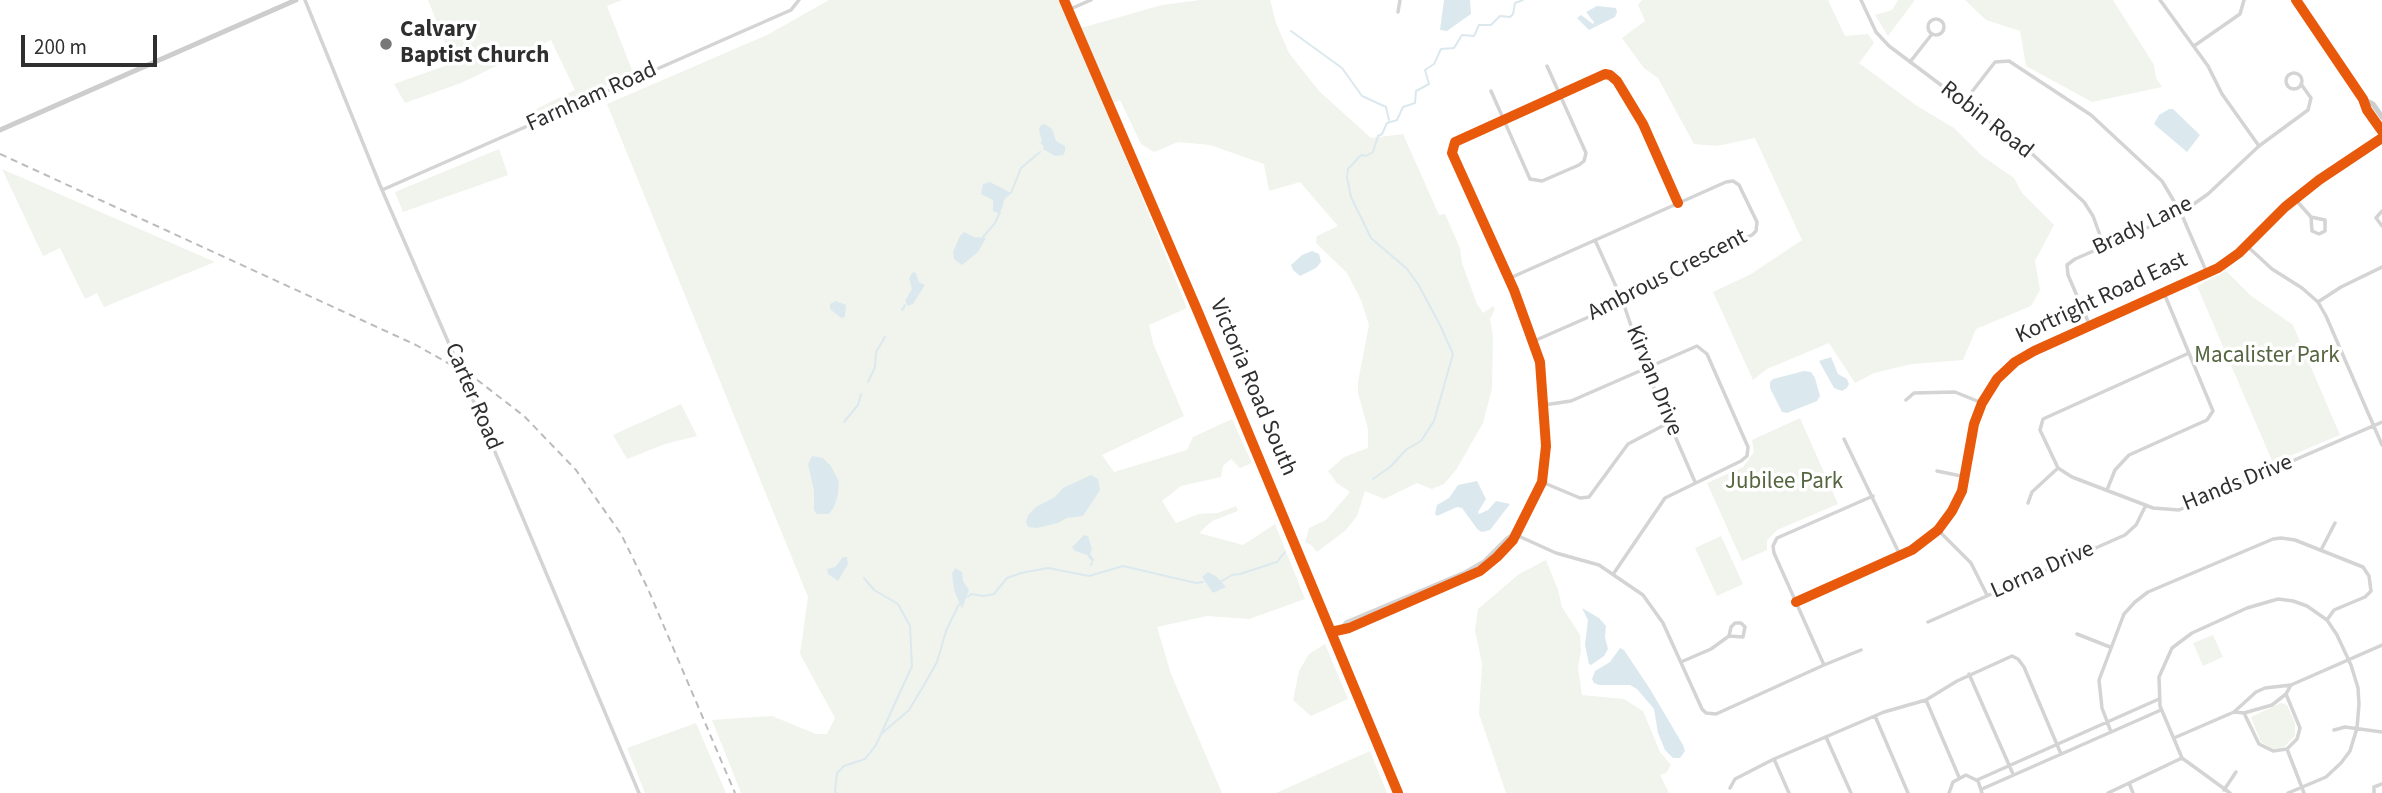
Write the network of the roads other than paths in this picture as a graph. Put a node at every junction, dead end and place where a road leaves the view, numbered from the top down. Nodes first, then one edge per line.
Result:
1 (296, 0) edge
2 (305, 0) edge
3 (799, 0) edge
4 (1064, 0) edge
5 (1091, 0) edge
6 (1400, 0) edge
7 (1861, 0) edge
8 (2160, 0) edge
9 (2244, 0) edge
10 (2296, 0) edge
11 (1069, 10) junction
12 (1398, 12) dead end
13 (1932, 34) junction
14 (2194, 46) junction
15 (1910, 62) junction
16 (1547, 66) dead end
17 (2301, 84) junction
18 (1491, 91) dead end
19 (1560, 94) junction
20 (2363, 99) junction
21 (1964, 102) junction
22 (2382, 117) edge
23 (1503, 119) junction
24 (0, 130) edge
25 (2382, 131) edge
26 (2382, 138) edge
27 (2259, 146) junction
28 (382, 190) junction
29 (2295, 199) junction
30 (1678, 203) junction
31 (2382, 211) edge
32 (2181, 213) junction
33 (2311, 217) junction
34 (2382, 226) edge
35 (1595, 240) junction
36 (2104, 246) junction
37 (2247, 246) junction
38 (2382, 267) edge
39 (2207, 274) junction
40 (1509, 279) junction
41 (2164, 293) junction
42 (1623, 302) junction
43 (2318, 302) junction
44 (2090, 326) junction
45 (1534, 341) junction
46 (2189, 353) junction
47 (1645, 367) junction
48 (1906, 400) dead end
49 (1982, 403) junction
50 (1544, 405) junction
51 (2382, 422) edge
52 (1668, 423) junction
53 (2374, 426) junction
54 (1844, 439) dead end
55 (2382, 445) edge
56 (2058, 468) junction
57 (1937, 471) dead end
58 (1966, 477) junction
59 (1542, 482) junction
60 (1696, 482) junction
61 (2107, 490) junction
62 (1873, 496) junction
63 (2028, 503) dead end
64 (2146, 505) junction
65 (2336, 523) dead end
66 (1938, 530) junction
67 (1514, 534) junction
68 (2321, 550) junction
69 (1900, 555) junction
70 (1614, 573) junction
71 (1987, 595) junction
72 (1796, 602) junction
73 (1390, 604) junction
74 (1392, 610) junction
75 (2327, 620) junction
76 (1928, 622) dead end
77 (1341, 628) junction
78 (1331, 632) junction
79 (2077, 634) dead end
80 (1729, 636) junction
81 (2382, 645) edge
82 (2110, 647) junction
83 (1861, 650) dead end
84 (2349, 660) junction
85 (1681, 662) junction
86 (1824, 665) junction
87 (1969, 674) junction
88 (2291, 685) junction
89 (2286, 694) junction
90 (2159, 699) junction
91 (1926, 700) junction
92 (2161, 710) junction
93 (2234, 712) junction
94 (2244, 713) junction
95 (1875, 716) junction
96 (2107, 721) junction
97 (2357, 728) junction
98 (2334, 730) dead end
99 (2112, 732) junction
100 (2382, 732) edge
101 (1826, 737) junction
102 (2174, 738) junction
103 (2057, 744) junction
104 (2287, 749) junction
105 (2061, 754) junction
106 (2182, 758) junction
107 (1774, 759) junction
108 (2009, 765) junction
109 (2236, 772) dead end
110 (2013, 774) junction
111 (1959, 777) junction
112 (1977, 780) junction
113 (2129, 782) junction
114 (2382, 785) edge
115 (1730, 788) dead end
116 (2224, 790) junction
117 (1982, 791) edge
118 (2303, 791) edge
119 (639, 793) edge
120 (1398, 793) edge
121 (1789, 793) edge
122 (1851, 793) edge
123 (1908, 793) edge
124 (1950, 793) edge
125 (2108, 793) edge
126 (2133, 793) edge
127 (2230, 793) edge
128 (2288, 793) edge
129 (2374, 793) edge

1 - 24 main road
2 - 28 street, Carter Road
3 - 28 street, Farnham Road
4 - 11 main road, Victoria Road South
5 - 11 street
6 - 12 street
7 - 15 street, Robin Road
8 - 14 street
9 - 14 street
10 - 20 main road
11 - 78 main road, Victoria Road South
13 - 13 street
13 - 15 street
14 - 27 street
15 - 21 street, Robin Road
16 - 19 street
17 - 17 street, Brady Lane
17 - 27 street, Brady Lane
18 - 23 street
19 - 23 street
19 - 23 street
19 - 30 street
20 - 22 main road
20 - 25 main road
21 - 32 street
21 - 36 street, Robin Road
23 - 40 street
26 - 29 street, Kortright Road East
27 - 32 street, Brady Lane
28 - 119 street, Carter Road
29 - 33 street
29 - 37 street, Kortright Road East
30 - 35 street, Ambrous Crescent
30 - 42 street, Ambrous Crescent
31 - 34 street
32 - 36 street, Brady Lane
32 - 39 street
33 - 33 street
35 - 40 street, Ambrous Crescent
35 - 42 street, Kirvan Drive
36 - 44 street, Brady Lane
37 - 39 street, Kortright Road East
37 - 43 street
38 - 43 street
39 - 41 street, Kortright Road East
40 - 45 street
41 - 44 street, Kortright Road East
41 - 46 street
42 - 45 street, Ambrous Crescent
42 - 47 street, Kirvan Drive
43 - 53 street
44 - 49 street, Kortright Road East
45 - 50 street
46 - 56 street
46 - 61 street
47 - 50 street
47 - 52 street, Kirvan Drive
47 - 60 street
48 - 49 street
49 - 58 street, Kortright Road East
50 - 59 street
51 - 53 street, Hands Drive
52 - 59 street
52 - 60 street, Kirvan Drive
53 - 55 street
53 - 64 street, Hands Drive
54 - 62 street
56 - 61 street, Hands Drive
56 - 63 street
57 - 58 street
58 - 66 street, Kortright Road East
59 - 67 street
60 - 70 street
61 - 64 street, Hands Drive
62 - 69 street
62 - 72 street
64 - 71 street, Lorna Drive
65 - 68 street
66 - 69 street, Kortright Road East
66 - 71 street
67 - 70 street
67 - 73 street
67 - 74 street
68 - 75 street
68 - 82 street
69 - 72 street, Kortright Road East
70 - 85 street
71 - 76 street, Lorna Drive
72 - 86 street
73 - 74 street
73 - 77 street
74 - 77 street
75 - 84 street
75 - 90 street
77 - 78 street
78 - 120 main road, Victoria Road South
79 - 82 street
80 - 80 street
80 - 85 street
81 - 84 street
82 - 96 street
83 - 86 street
84 - 88 street
84 - 97 street
85 - 86 street
87 - 91 street
87 - 103 street
87 - 108 street
88 - 89 street
88 - 93 street
89 - 94 street
89 - 104 street
90 - 92 street
90 - 96 street
91 - 95 street
91 - 111 street
92 - 99 street
92 - 102 street
93 - 94 street
93 - 102 street
94 - 104 street
95 - 101 street
95 - 123 street
96 - 99 street
96 - 103 street
97 - 98 street
97 - 100 street
97 - 118 street
99 - 105 street
101 - 107 street
101 - 122 street
102 - 106 street
103 - 105 street
103 - 108 street
104 - 118 street
105 - 110 street
106 - 113 street
106 - 116 street
107 - 115 street
107 - 121 street
108 - 110 street
108 - 112 street
109 - 116 street
110 - 117 street
111 - 112 street
111 - 124 street
112 - 117 street
113 - 125 street
113 - 126 street
114 - 129 street
116 - 127 street
118 - 128 street

